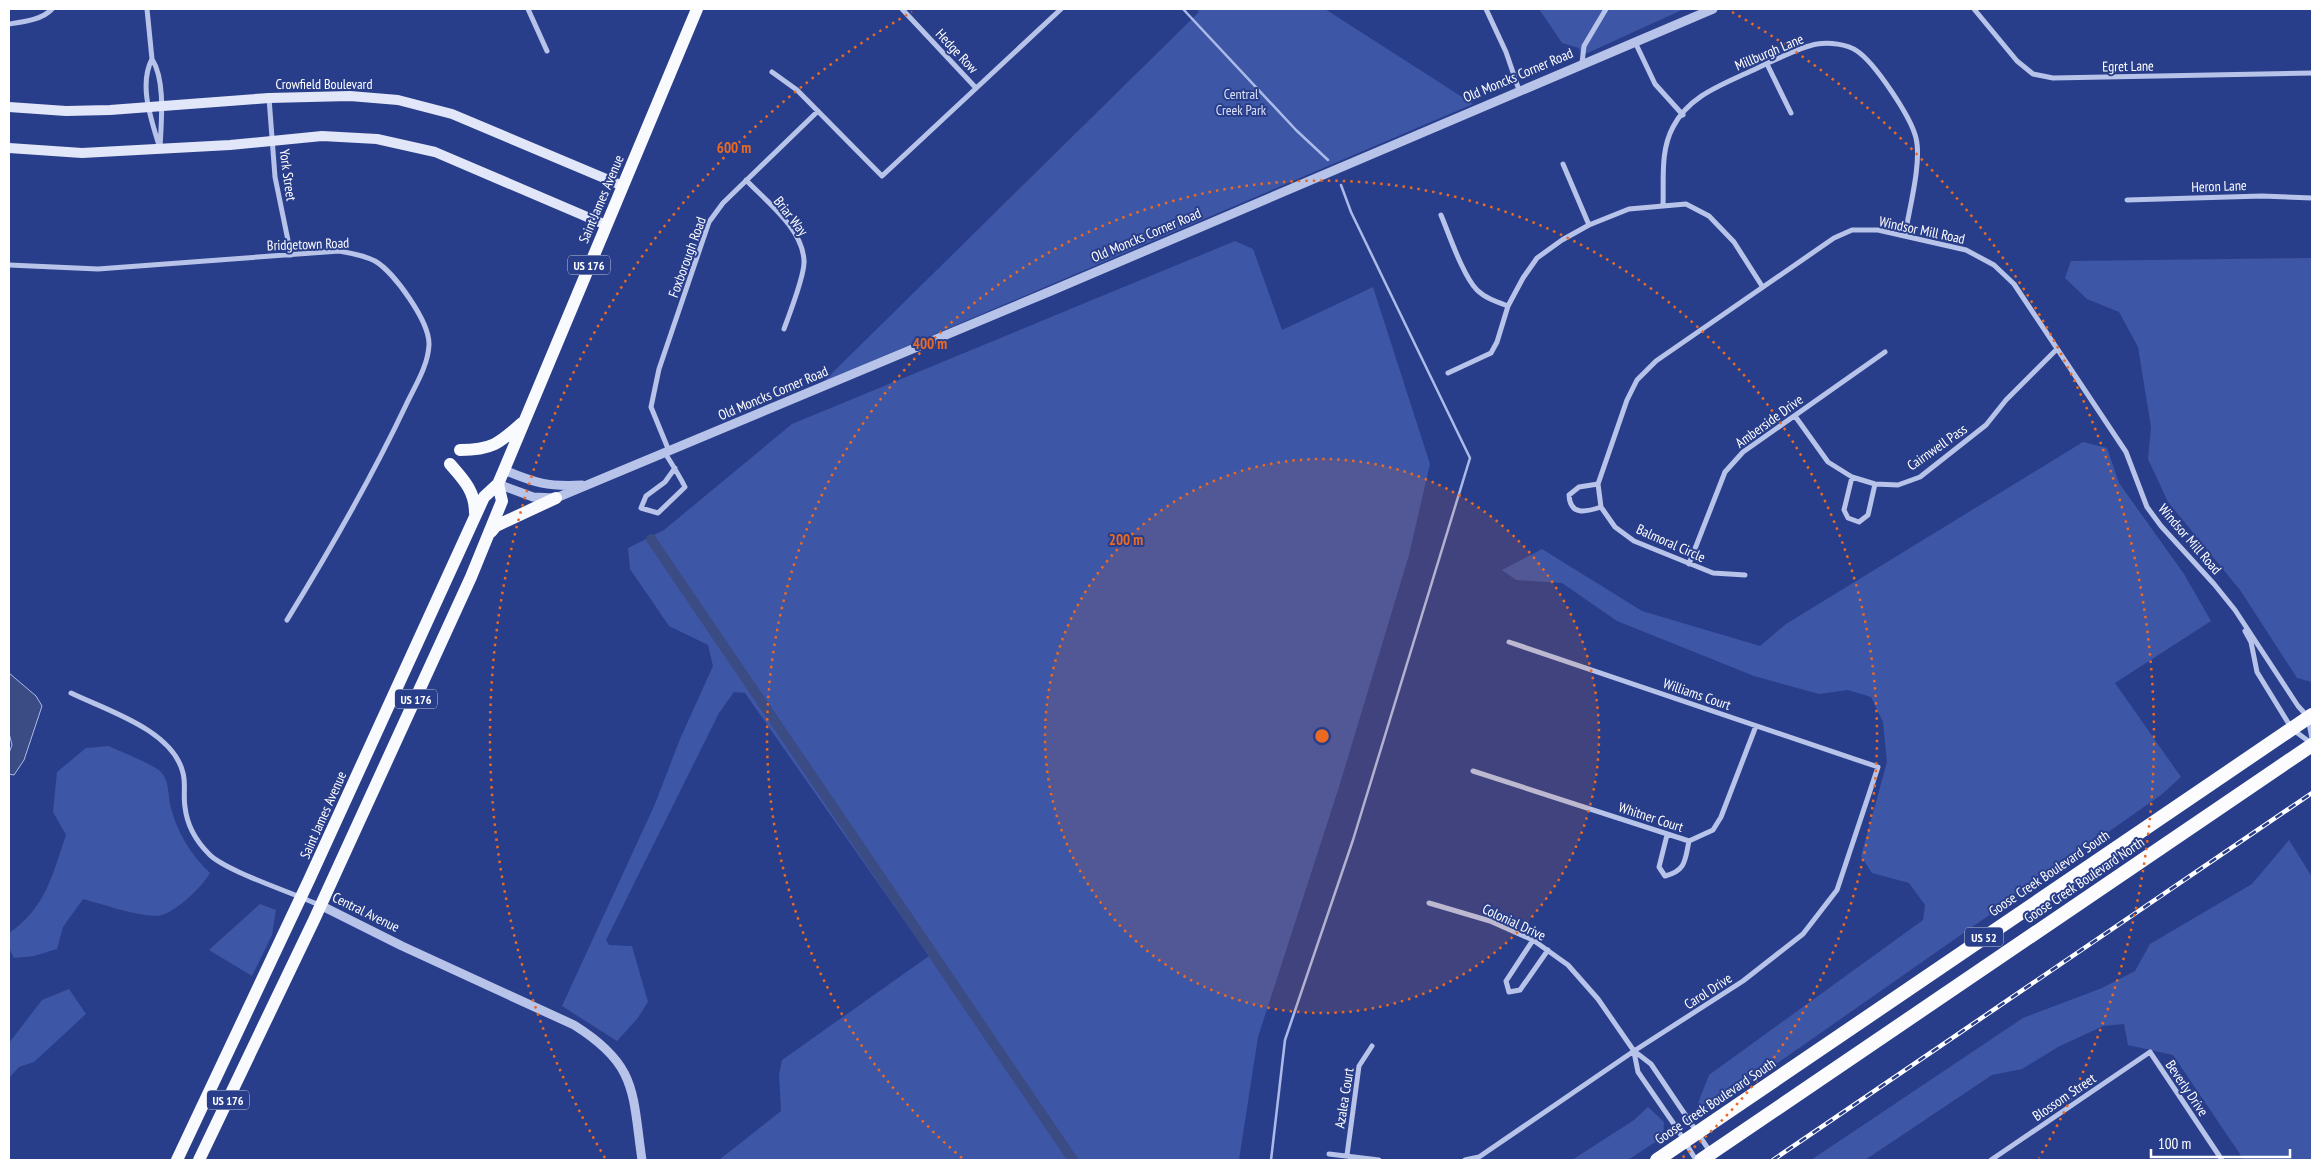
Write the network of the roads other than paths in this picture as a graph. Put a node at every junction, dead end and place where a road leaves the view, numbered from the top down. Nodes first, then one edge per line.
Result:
1 (52, 9) edge
2 (148, 9) edge
3 (528, 9) edge
4 (697, 9) edge
5 (902, 9) edge
6 (1061, 9) edge
7 (1486, 9) edge
8 (1606, 9) edge
9 (1713, 9) edge
10 (1974, 9) edge
11 (9, 24) edge
12 (1635, 42) junction
13 (546, 51) dead end
14 (152, 59) junction
15 (1582, 63) junction
16 (1767, 64) junction
17 (772, 72) dead end
18 (2312, 73) edge
19 (976, 88) junction
20 (1519, 90) junction
21 (269, 98) junction
22 (9, 107) edge
23 (161, 107) junction
24 (148, 108) junction
25 (818, 111) junction
26 (1791, 113) dead end
27 (1682, 115) junction
28 (272, 139) junction
29 (9, 148) edge
30 (160, 149) junction
31 (1564, 164) dead end
32 (746, 180) junction
33 (623, 186) junction
34 (2312, 198) edge
35 (2127, 200) dead end
36 (1663, 205) junction
37 (1441, 215) dead end
38 (606, 225) junction
39 (1589, 225) junction
40 (1905, 235) junction
41 (291, 255) junction
42 (9, 265) edge
43 (1762, 286) junction
44 (1508, 306) junction
45 (784, 329) dead end
46 (2056, 349) junction
47 (1885, 352) dead end
48 (1448, 374) dead end
49 (1795, 416) junction
50 (524, 422) junction
51 (460, 450) dead end
52 (667, 452) junction
53 (450, 464) dead end
54 (675, 468) junction
55 (504, 470) junction
56 (1852, 477) junction
57 (498, 484) junction
58 (589, 484) junction
59 (1598, 484) junction
60 (1875, 484) junction
61 (556, 498) junction
62 (1601, 507) junction
63 (475, 516) junction
64 (488, 536) junction
65 (1689, 564) junction
66 (1745, 575) dead end
67 (2235, 610) junction
68 (287, 620) dead end
69 (1509, 642) dead end
70 (71, 694) dead end
71 (2310, 716) edge
72 (1756, 726) junction
73 (2292, 729) junction
74 (2312, 739) edge
75 (2312, 744) edge
76 (1878, 767) joint
77 (1473, 771) dead end
78 (1667, 835) junction
79 (1689, 841) junction
80 (301, 896) junction
81 (1429, 903) dead end
82 (320, 905) junction
83 (1533, 940) junction
84 (1548, 950) junction
85 (1372, 1046) dead end
86 (1634, 1051) junction
87 (2150, 1052) joint
88 (1698, 1132) junction
89 (1685, 1141) junction
90 (1329, 1154) dead end
91 (1347, 1155) junction
92 (1706, 1157) edge
93 (177, 1160) edge
94 (199, 1160) edge
95 (642, 1160) edge
96 (1379, 1160) edge
97 (1465, 1160) edge
98 (1656, 1160) edge
99 (1696, 1160) edge
100 (1991, 1160) edge
101 (2222, 1160) edge

1 - 11 street
2 - 14 street
3 - 13 street
4 - 33 main road, Saint James Avenue / US 176
5 - 19 street, Hedge Row
6 - 19 street
7 - 20 street
8 - 15 street
9 - 12 street, Old Moncks Corner Road
10 - 18 street, Egret Lane
12 - 15 street, Old Moncks Corner Road
12 - 27 street
14 - 23 street
14 - 24 street
15 - 20 street, Old Moncks Corner Road
16 - 26 street
16 - 27 street, Millburgh Lane
16 - 40 street, Millburgh Lane
17 - 25 street
19 - 25 street
20 - 52 street, Old Moncks Corner Road
21 - 23 main road, Crowfield Boulevard
21 - 28 street, York Street
21 - 33 main road, Crowfield Boulevard
22 - 24 main road, Crowfield Boulevard
23 - 24 main road, Crowfield Boulevard
23 - 30 street
24 - 30 street
25 - 32 street, Foxborough Road
27 - 36 street, Millburgh Lane
28 - 30 main road
28 - 38 main road
28 - 41 street, York Street
29 - 30 main road
31 - 39 street
32 - 45 street, Briar Way
32 - 52 street, Foxborough Road
33 - 38 main road, Saint James Avenue / US 176
34 - 35 street, Heron Lane
36 - 39 street
36 - 43 street
37 - 44 street
38 - 50 main road, Saint James Avenue / US 176
39 - 44 street
40 - 43 street, Windsor Mill Road
40 - 46 street, Windsor Mill Road
41 - 42 street, Bridgetown Road
41 - 68 street, Bridgetown Road
43 - 59 street, Windsor Mill Road
44 - 48 street
46 - 60 street, Cairnwell Pass
46 - 67 street, Windsor Mill Road
47 - 49 street, Amberside Drive
49 - 56 street, Cairnwell Pass
49 - 65 street, Amberside Drive
50 - 51 main road
50 - 55 main road, Saint James Avenue / US 176
52 - 54 street, Foxborough Road
52 - 58 street, Old Moncks Corner Road
53 - 63 main road
54 - 54 street, Foxborough Road
55 - 57 main road, Saint James Avenue / US 176
55 - 58 street
56 - 60 street, Cairnwell Pass
56 - 60 street
57 - 61 street
57 - 63 main road, Saint James Avenue
57 - 64 main road, Saint James Avenue / US 176
58 - 61 street, Old Moncks Corner Road
59 - 62 street, Balmoral Circle
59 - 62 street
61 - 64 main road
62 - 65 street, Balmoral Circle
63 - 80 main road, Saint James Avenue
64 - 82 main road, Saint James Avenue / US 176
65 - 66 street, Balmoral Circle
67 - 71 street, Windsor Mill Road
67 - 73 street, Windsor Mill Road
69 - 72 street, Williams Court
70 - 80 street, Central Avenue
71 - 73 highway, Goose Creek Boulevard South / US 52
71 - 74 street, Windsor Mill Road
72 - 76 street, Williams Court
72 - 79 street, Whitner Court
73 - 75 street
73 - 88 highway, Goose Creek Boulevard South / US 52
75 - 92 highway, Goose Creek Boulevard North / US 52
76 - 86 street, Carol Drive
77 - 78 street, Whitner Court
78 - 79 street, Whitner Court
78 - 79 street
80 - 82 street, Central Avenue
80 - 93 main road, Saint James Avenue
81 - 83 street, Colonial Drive
82 - 94 main road, Saint James Avenue / US 176
82 - 95 street, Central Avenue
83 - 84 street, Colonial Drive
83 - 84 street
84 - 86 street, Colonial Drive
85 - 91 street, Azalea Court
86 - 88 street, Colonial Drive
86 - 89 street, Colonial Drive
86 - 97 street, Carol Drive
87 - 100 street, Blossom Street
87 - 101 street, Beverly Drive
88 - 89 highway, Goose Creek Boulevard South / US 52
88 - 92 street, Colonial Drive
89 - 98 highway, Goose Creek Boulevard South / US 52
89 - 99 street, Colonial Drive
90 - 91 street
91 - 96 street

